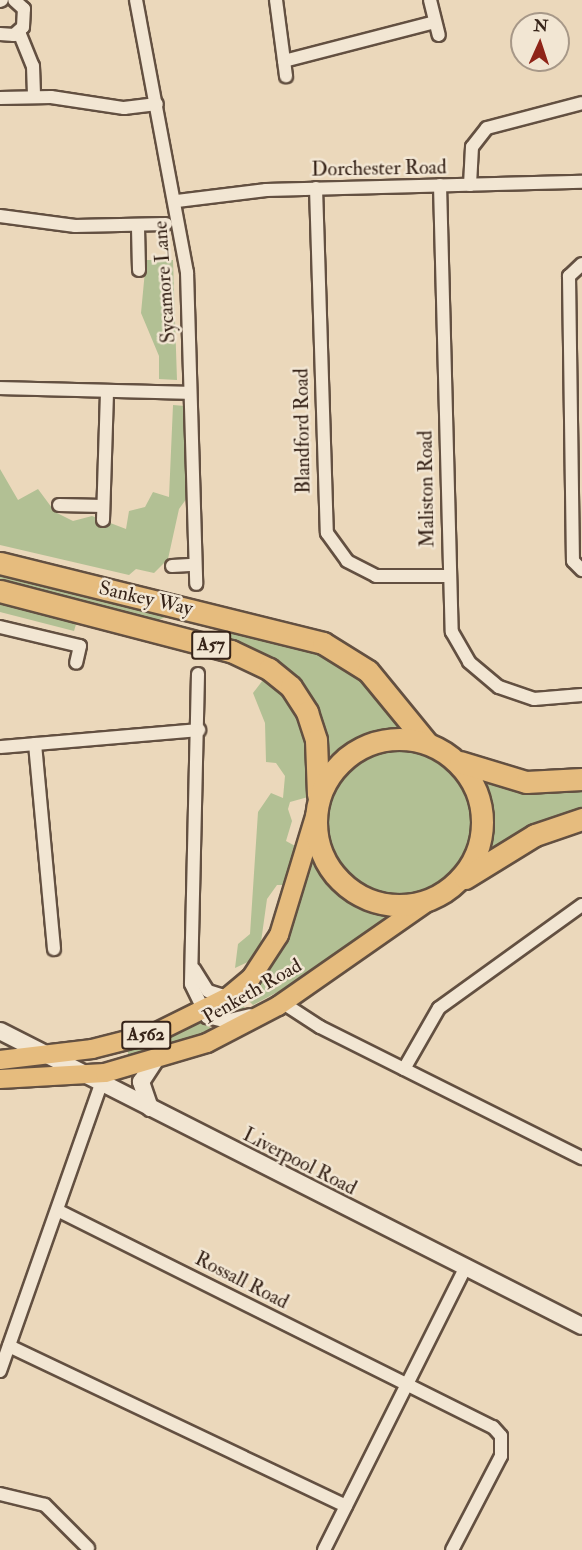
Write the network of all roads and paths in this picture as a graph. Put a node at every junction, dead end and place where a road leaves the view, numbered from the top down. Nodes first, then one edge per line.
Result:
1 (14, 0) edge
2 (136, 0) edge
3 (276, 0) edge
4 (430, 0) edge
5 (435, 21) junction
6 (19, 32) junction
7 (0, 34) edge
8 (439, 35) dead end
9 (284, 61) junction
10 (286, 76) dead end
11 (34, 96) junction
12 (0, 98) edge
13 (582, 103) edge
14 (157, 104) junction
15 (582, 182) edge
16 (470, 185) junction
17 (440, 186) junction
18 (316, 188) junction
19 (177, 201) junction
20 (0, 216) edge
21 (166, 224) dead end
22 (138, 228) junction
23 (582, 264) edge
24 (139, 270) dead end
25 (0, 388) edge
26 (107, 392) junction
27 (189, 393) junction
28 (59, 505) dead end
29 (103, 506) junction
30 (104, 520) dead end
31 (0, 563) edge
32 (194, 565) junction
33 (172, 566) dead end
34 (582, 570) edge
35 (448, 576) junction
36 (196, 584) dead end
37 (0, 591) edge
38 (197, 610) junction
39 (0, 627) edge
40 (198, 641) junction
41 (76, 663) dead end
42 (198, 674) dead end
43 (582, 695) edge
44 (199, 730) junction
45 (427, 743) junction
46 (35, 744) junction
47 (0, 747) edge
48 (453, 757) junction
49 (582, 779) edge
50 (316, 810) junction
51 (582, 819) edge
52 (457, 883) junction
53 (434, 898) junction
54 (582, 905) edge
55 (55, 949) dead end
56 (194, 968) junction
57 (228, 997) junction
58 (281, 1004) junction
59 (202, 1013) junction
60 (0, 1030) edge
61 (47, 1057) junction
62 (0, 1060) edge
63 (154, 1062) junction
64 (404, 1069) junction
65 (84, 1076) junction
66 (0, 1079) edge
67 (101, 1084) junction
68 (150, 1108) junction
69 (582, 1158) edge
70 (59, 1211) junction
71 (466, 1266) junction
72 (582, 1326) edge
73 (9, 1346) junction
74 (0, 1371) edge
75 (407, 1385) junction
76 (0, 1494) edge
77 (346, 1506) junction
78 (88, 1548) dead end
79 (324, 1550) edge
80 (453, 1550) edge

1 - 6 street
2 - 14 street, Sycamore Lane
3 - 9 street
4 - 5 street
5 - 8 street
5 - 9 street
6 - 7 street
6 - 11 street
9 - 10 street
11 - 12 street
11 - 14 street
13 - 16 street
14 - 19 street, Sycamore Lane
15 - 16 street, Dorchester Road
16 - 17 street, Dorchester Road
17 - 18 street, Dorchester Road
17 - 35 street, Maliston Road
18 - 19 street, Dorchester Road
18 - 35 street, Blandford Road
19 - 27 street, Sycamore Lane
20 - 22 street
21 - 22 street
22 - 24 street
23 - 34 street
25 - 26 street
26 - 27 street
26 - 29 street
27 - 32 street, Sycamore Lane
28 - 29 street
29 - 30 street
31 - 38 highway, Sankey Way / A57
32 - 33 street
32 - 36 street, Sycamore Lane
35 - 43 street, Maliston Road
37 - 40 highway, Sankey Way / A57
38 - 40 highway
38 - 45 highway, Sankey Way / A57
39 - 41 street
40 - 50 highway, Sankey Way / A57
42 - 44 street
44 - 46 street
44 - 56 street
45 - 48 highway, A57
45 - 50 highway, A57
46 - 47 street
46 - 55 street
48 - 49 highway, A57
48 - 52 highway, A57
50 - 53 highway, A57
50 - 57 main road, Penketh Road / A562
51 - 52 highway, A57
52 - 53 highway, A57
53 - 58 main road, Penketh Road / A562
54 - 64 street
56 - 57 street
56 - 59 street
57 - 59 main road, Penketh Road / A562
58 - 59 street
58 - 63 main road, Penketh Road / A562
58 - 64 street
59 - 61 main road, Penketh Road / A562
60 - 61 street, Liverpool Road
61 - 62 main road, Penketh Road / A562
61 - 65 street, Liverpool Road
63 - 65 main road, Penketh Road / A562
63 - 68 street
64 - 69 street
65 - 66 main road, Penketh Road / A562
65 - 67 street, Liverpool Road
67 - 68 street, Liverpool Road
67 - 70 street
68 - 71 street, Liverpool Road
70 - 73 street
70 - 75 street, Rossall Road
71 - 72 street, Liverpool Road
71 - 75 street
73 - 74 street
73 - 77 street
75 - 77 street
75 - 80 street, Rossall Road
76 - 78 street
77 - 79 street

